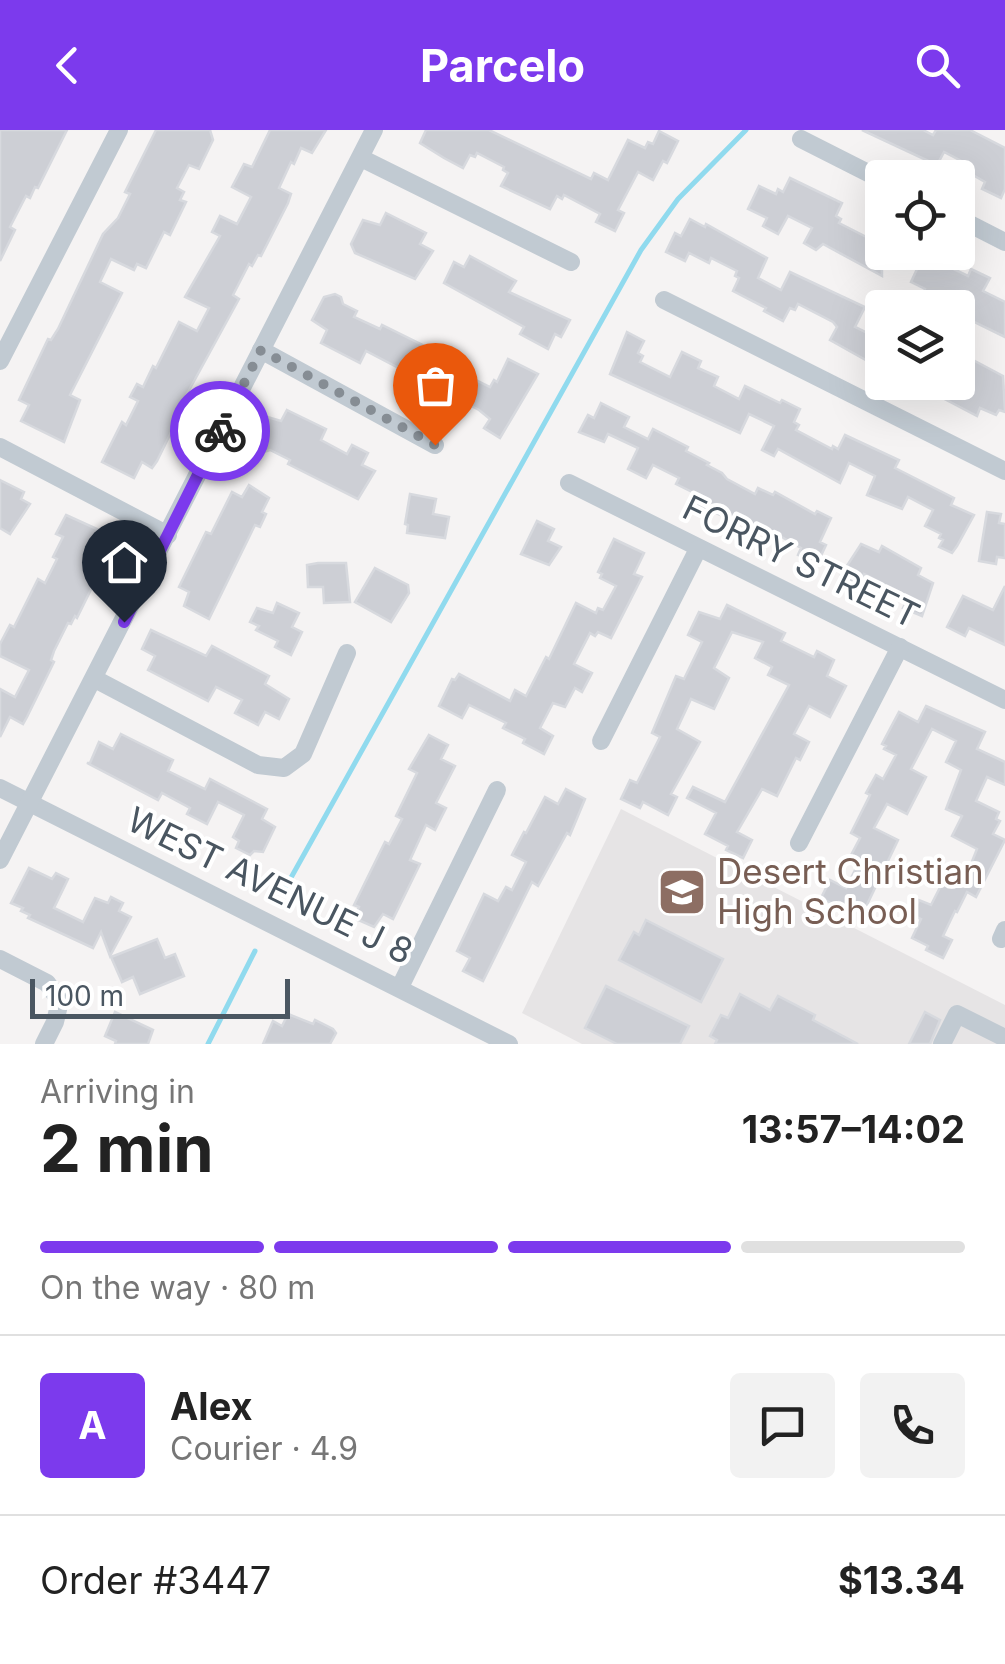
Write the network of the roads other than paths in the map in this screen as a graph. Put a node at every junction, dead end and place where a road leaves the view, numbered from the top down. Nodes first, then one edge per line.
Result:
1 (118, 130) edge
2 (374, 130) edge
3 (801, 138) dead end
4 (361, 158) junction
5 (865, 171) edge
6 (975, 227) edge
7 (1005, 242) edge
8 (571, 262) dead end
9 (664, 300) dead end
10 (261, 350) junction
11 (0, 361) edge
12 (435, 445) dead end
13 (0, 448) edge
14 (1004, 472) edge
15 (569, 483) dead end
16 (168, 535) junction
17 (698, 549) junction
18 (900, 647) junction
19 (347, 654) dead end
20 (94, 679) junction
21 (1005, 700) edge
22 (601, 741) dead end
23 (0, 788) edge
24 (496, 790) dead end
25 (30, 803) junction
26 (799, 843) dead end
27 (0, 860) edge
28 (0, 959) edge
29 (400, 987) junction
30 (482, 1038) edge
31 (1005, 1038) edge
32 (44, 1044) edge
33 (509, 1044) edge
34 (942, 1044) edge

1 - 11 street
2 - 4 street
3 - 5 street
4 - 8 street
4 - 10 street
6 - 7 street
9 - 14 street
10 - 12 street
10 - 16 street
13 - 16 street
15 - 17 street, FORRY STREET
16 - 20 street
17 - 18 street, FORRY STREET
17 - 22 street
18 - 21 street, FORRY STREET
18 - 26 street
19 - 20 street
20 - 25 street
23 - 25 street, WEST AVENUE J 8
24 - 29 street
25 - 27 street
25 - 29 street, WEST AVENUE J 8
28 - 32 street
29 - 30 street, WEST AVENUE J 8
30 - 33 street, WEST AVENUE J 8
31 - 34 street

